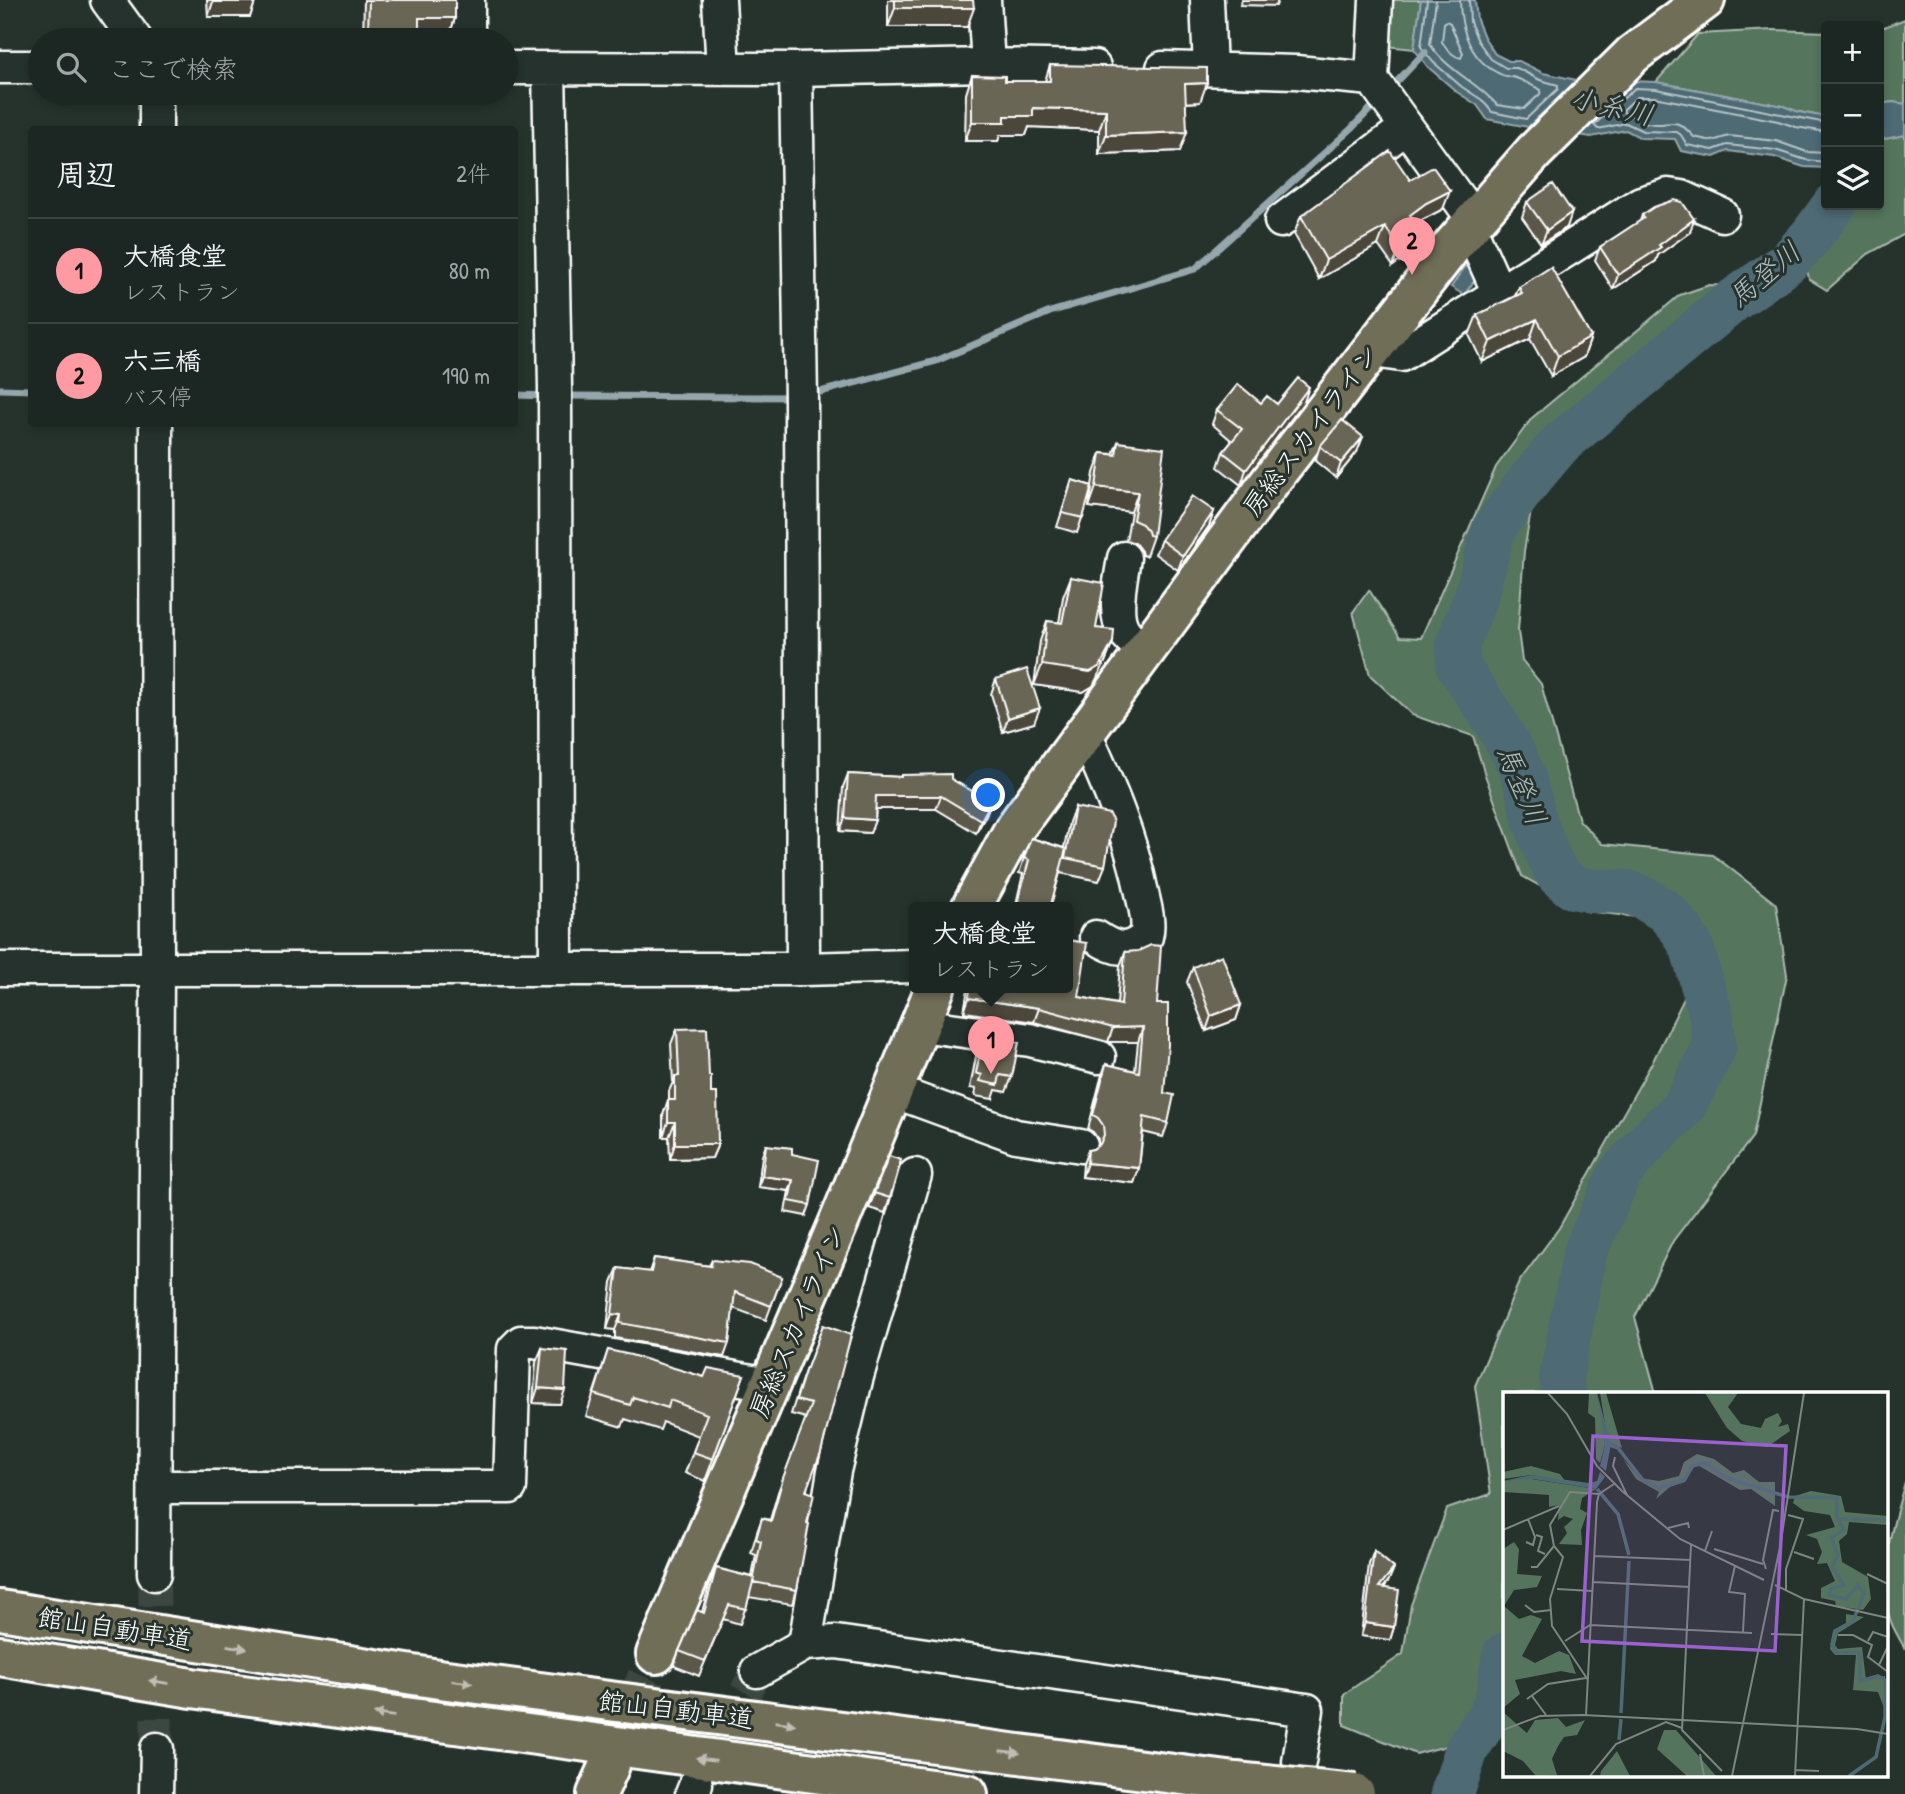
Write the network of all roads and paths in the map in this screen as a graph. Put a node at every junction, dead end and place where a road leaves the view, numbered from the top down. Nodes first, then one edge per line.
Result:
1 (107, 0) edge
2 (468, 0) edge
3 (719, 0) edge
4 (984, 0) edge
5 (1207, 0) edge
6 (1376, 0) edge
7 (1705, 0) edge
8 (127, 28) edge
9 (468, 28) edge
10 (988, 65) junction
11 (0, 67) edge
12 (28, 67) edge
13 (518, 68) edge
14 (549, 68) junction
15 (723, 69) junction
16 (796, 69) junction
17 (1210, 69) junction
18 (1375, 82) junction
19 (156, 105) edge
20 (1405, 123) junction
21 (156, 126) edge
22 (1722, 215) dead end
23 (1281, 220) dead end
24 (1472, 223) junction
25 (1499, 293) junction
26 (1376, 344) junction
27 (156, 427) edge
28 (1124, 558) dead end
29 (1145, 650) junction
30 (1084, 733) junction
31 (974, 902) edge
32 (1096, 937) dead end
33 (909, 966) edge
34 (0, 969) edge
35 (157, 969) junction
36 (556, 969) junction
37 (803, 969) junction
38 (933, 993) edge
39 (920, 1025) junction
40 (1099, 1057) dead end
41 (893, 1091) junction
42 (1081, 1146) dead end
43 (915, 1175) dead end
44 (769, 1384) junction
45 (156, 1487) junction
46 (155, 1574) tunnel mouth
47 (0, 1610) edge
48 (805, 1644) junction
49 (656, 1654) tunnel mouth
50 (0, 1656) edge
51 (757, 1671) tunnel mouth
52 (157, 1749) tunnel mouth
53 (1299, 1762) dead end
54 (156, 1794) edge
55 (968, 1794) edge
56 (1355, 1794) edge

1 - 8 street
2 - 9 street
3 - 15 street
4 - 10 street
5 - 17 street
6 - 18 street
7 - 24 main road, 房総スカイライン
10 - 16 street
10 - 17 street
11 - 12 street
13 - 14 street
14 - 15 street
14 - 36 street
15 - 16 street
16 - 37 street
17 - 18 street
18 - 20 street
19 - 21 street
20 - 23 street
20 - 24 street
22 - 25 street
24 - 25 street
24 - 26 main road, 房総スカイライン
25 - 26 street
26 - 29 main road, 房総スカイライン
27 - 35 street
28 - 29 street
29 - 30 main road, 房総スカイライン
30 - 31 main road, 房総スカイライン
30 - 32 street
33 - 37 street
34 - 35 street
35 - 36 street
35 - 45 street
36 - 37 street
38 - 39 main road, 房総スカイライン
39 - 40 street
39 - 41 main road, 房総スカイライン
41 - 42 street
41 - 44 main road, 房総スカイライン
43 - 48 street
44 - 45 street
44 - 49 main road, 房総スカイライン
45 - 46 street
47 -> 56 main road, 館山自動車道, bridge
48 - 51 street
48 - 53 street
55 -> 50 main road, 館山自動車道
52 - 54 street

